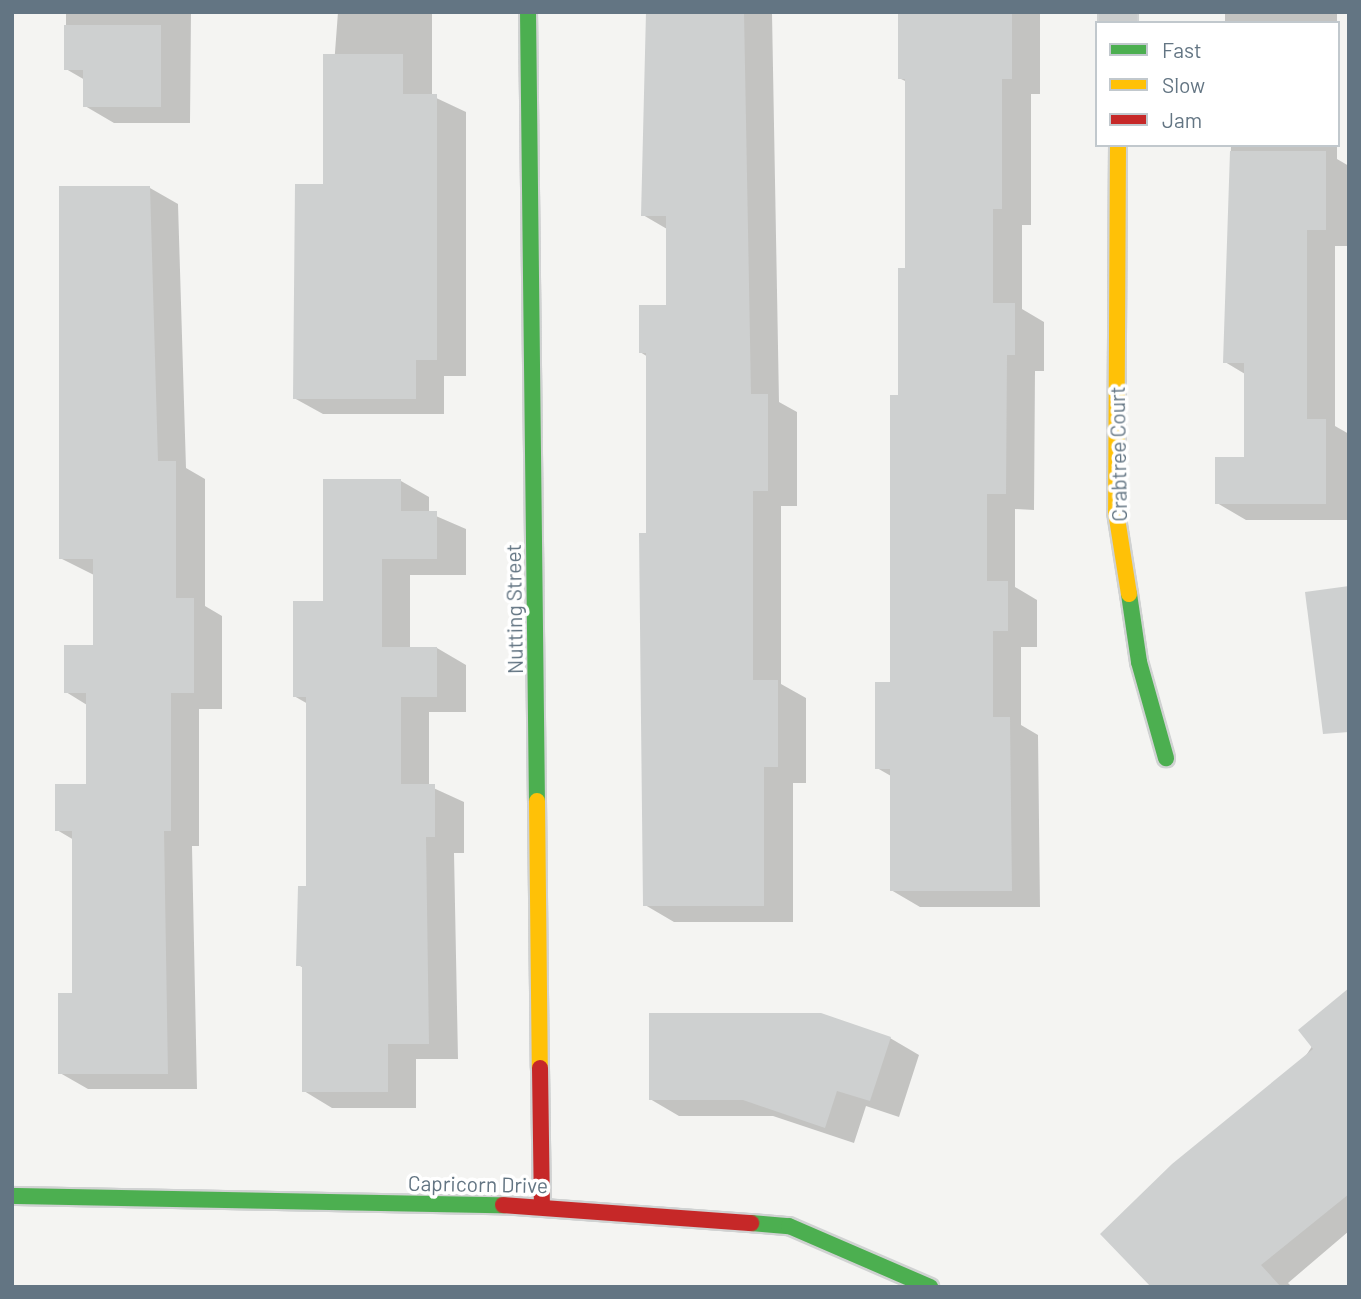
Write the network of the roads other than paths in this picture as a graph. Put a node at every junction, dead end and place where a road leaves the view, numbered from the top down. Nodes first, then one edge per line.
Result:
1 (528, 12) edge
2 (1118, 147) edge
3 (1166, 758) dead end
4 (12, 1196) edge
5 (542, 1206) junction
6 (930, 1287) edge

1 - 5 street, Nutting Street
2 - 3 street, Crabtree Court
4 - 5 street, Capricorn Drive
5 - 6 street, Capricorn Drive

